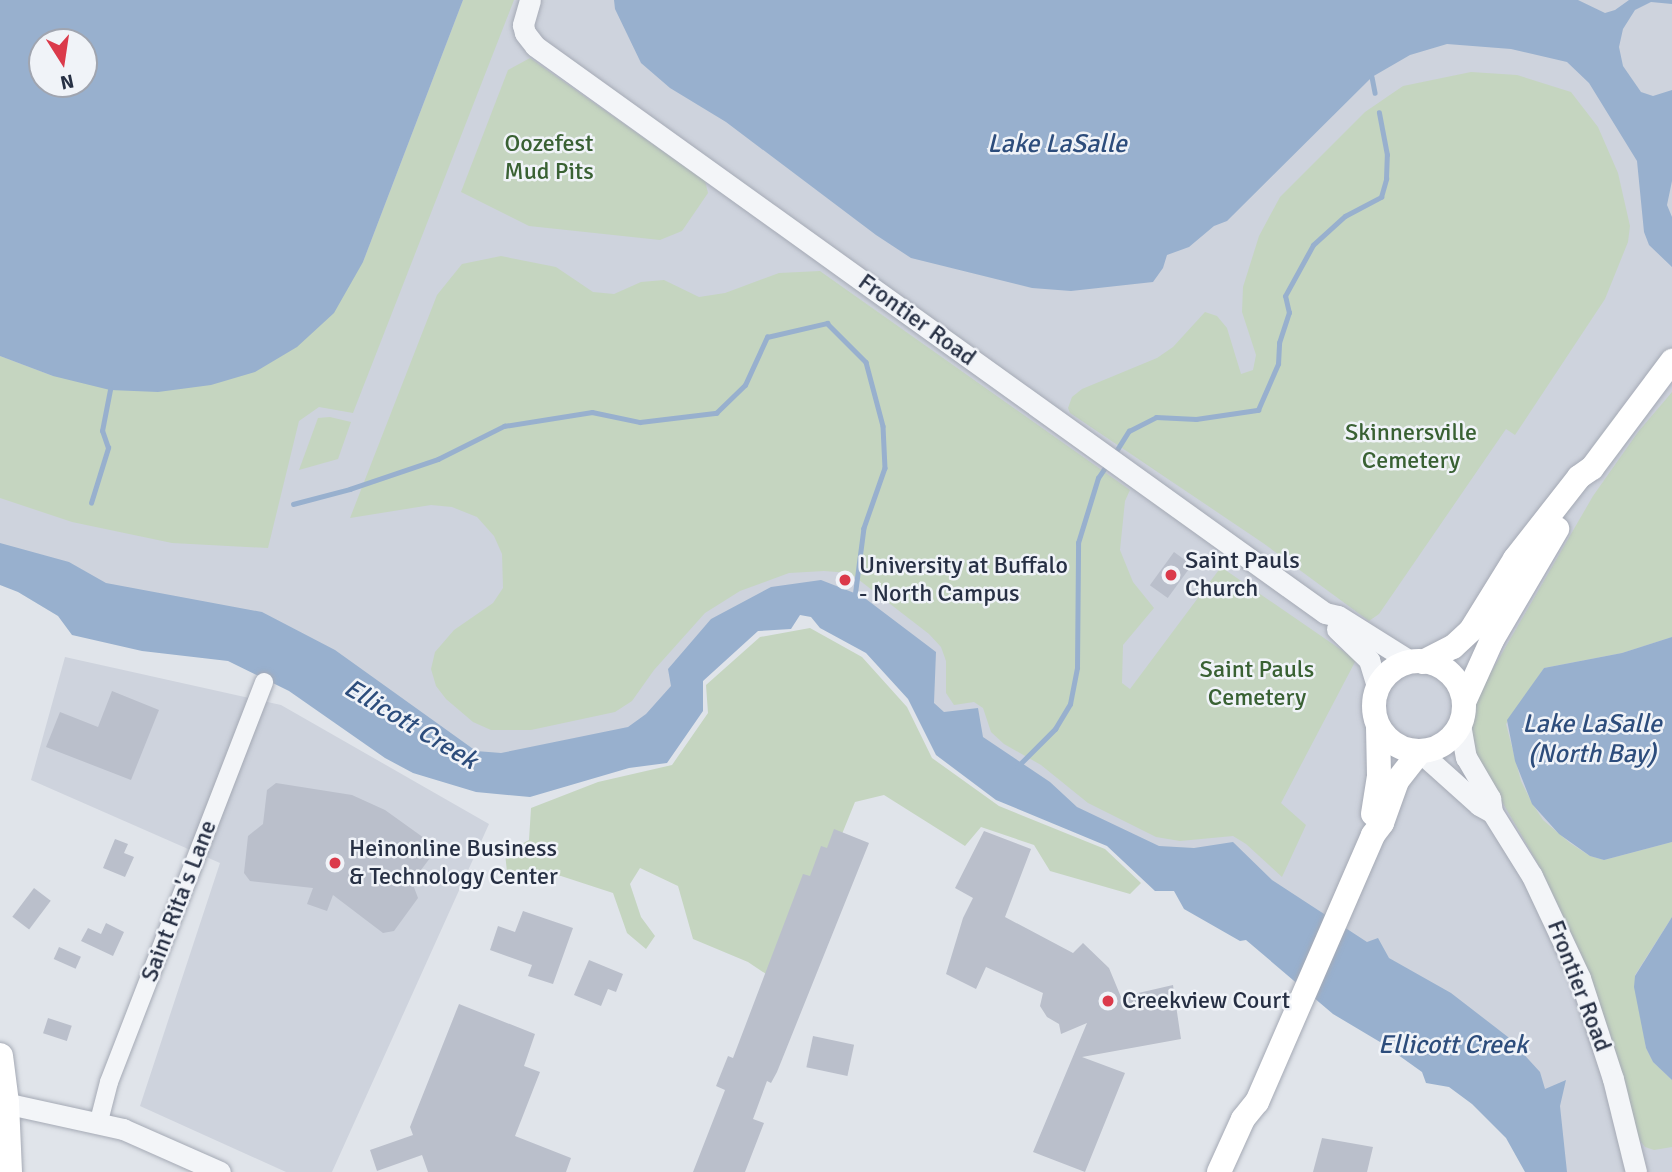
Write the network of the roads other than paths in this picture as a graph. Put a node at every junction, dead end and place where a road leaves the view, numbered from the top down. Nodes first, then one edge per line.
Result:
1 (526, 9) edge
2 (1672, 361) edge
3 (1592, 468) junction
4 (1325, 613) junction
5 (1417, 661) junction
6 (264, 682) dead end
7 (1378, 688) junction
8 (1462, 713) junction
9 (1378, 727) junction
10 (1420, 752) junction
11 (1492, 812) junction
12 (1373, 835) junction
13 (0, 1056) edge
14 (3, 1102) edge
15 (1256, 1102) junction
16 (99, 1121) junction
17 (9, 1172) edge
18 (220, 1172) edge
19 (1219, 1172) edge
20 (1236, 1172) edge
21 (1636, 1172) edge

1 - 4 street, Frontier Road
2 - 3 main road
3 - 5 main road
3 - 8 main road
4 - 5 street, Frontier Road
4 - 7 street, Frontier Road
5 - 7 main road
5 - 8 main road
6 - 16 street, Saint Rita's Lane
7 - 9 main road
8 - 10 main road
8 - 11 street, Frontier Road
9 - 10 main road
9 - 12 main road
10 - 11 street, Frontier Road
10 - 12 main road
11 - 21 street, Frontier Road
12 - 15 main road
13 - 14 main road
14 - 16 street
14 - 17 main road
15 - 19 main road
15 - 20 main road
16 - 18 street

